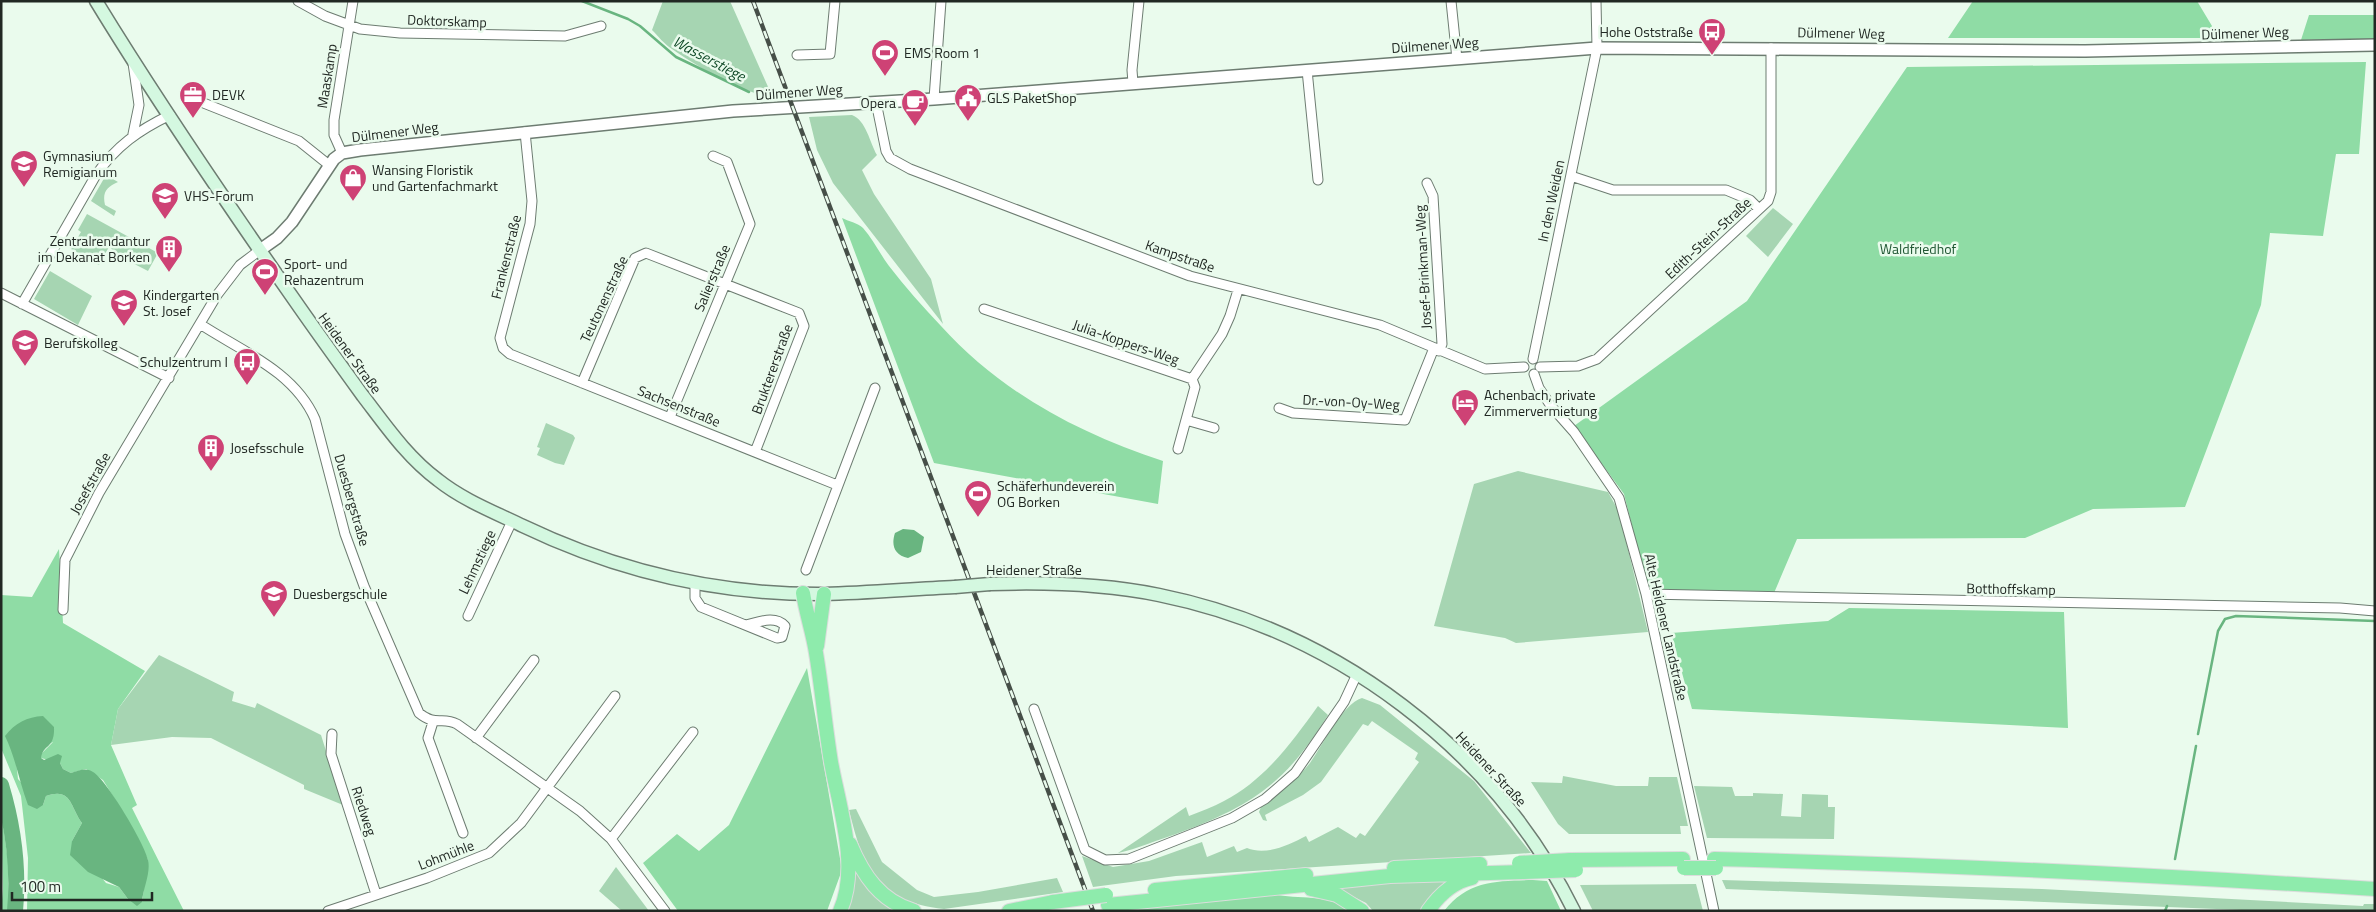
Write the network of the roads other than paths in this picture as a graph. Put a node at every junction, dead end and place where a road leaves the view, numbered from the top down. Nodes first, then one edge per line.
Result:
1 (96, 1) edge
2 (298, 1) edge
3 (353, 1) edge
4 (836, 1) edge
5 (941, 1) edge
6 (1139, 1) edge
7 (1451, 1) edge
8 (1596, 1) edge
9 (349, 25) junction
10 (601, 26) dead end
11 (2375, 45) edge
12 (1597, 48) junction
13 (1771, 48) junction
14 (797, 55) dead end
15 (132, 57) junction
16 (1458, 59) junction
17 (1307, 70) junction
18 (1133, 83) junction
19 (934, 99) junction
20 (201, 102) dead end
21 (876, 102) junction
22 (170, 114) junction
23 (525, 132) junction
24 (133, 134) junction
25 (342, 154) junction
26 (713, 156) dead end
27 (328, 165) junction
28 (1571, 176) junction
29 (1318, 180) dead end
30 (1427, 182) dead end
31 (1759, 209) junction
32 (260, 250) junction
33 (724, 284) junction
34 (1238, 290) junction
35 (1, 294) edge
36 (22, 304) junction
37 (984, 308) dead end
38 (200, 324) junction
39 (1437, 350) junction
40 (510, 354) joint
41 (1533, 359) junction
42 (1524, 367) junction
43 (1537, 371) junction
44 (169, 378) junction
45 (1192, 379) junction
46 (582, 383) junction
47 (875, 388) dead end
48 (1279, 408) dead end
49 (670, 417) junction
50 (1186, 420) junction
51 (1214, 428) dead end
52 (1178, 449) dead end
53 (756, 452) junction
54 (837, 485) junction
55 (512, 521) junction
56 (806, 570) dead end
57 (695, 583) junction
58 (803, 593) junction
59 (824, 594) junction
60 (1646, 594) junction
61 (63, 610) dead end
62 (2375, 610) edge
63 (468, 616) dead end
64 (746, 625) dead end
65 (816, 652) junction
66 (534, 660) dead end
67 (1357, 674) junction
68 (615, 696) dead end
69 (1034, 709) dead end
70 (432, 722) junction
71 (693, 732) dead end
72 (332, 734) dead end
73 (476, 738) junction
74 (548, 788) junction
75 (463, 833) dead end
76 (845, 833) junction
77 (611, 839) junction
78 (1715, 864) junction
79 (1521, 867) junction
80 (1273, 887) junction
81 (2375, 889) edge
82 (376, 894) junction
83 (2375, 898) edge
84 (1107, 900) junction
85 (1054, 908) edge
86 (328, 911) edge
87 (665, 911) edge
88 (840, 911) edge
89 (914, 911) edge
90 (1009, 911) edge
91 (1362, 911) edge
92 (1428, 911) edge
93 (1574, 911) edge
94 (1714, 911) edge

1 - 15 main road, Heidener Straße
2 - 9 street, Doktorskamp
3 - 9 street, Maaskamp
4 - 14 street
5 - 19 street
6 - 18 street
7 - 16 street
8 - 12 street
9 - 10 street, Doktorskamp
9 - 25 street, Maaskamp
11 - 13 street, Dülmener Weg
12 - 13 street, Dülmener Weg
12 - 16 street, Dülmener Weg
12 - 28 street, In den Weiden
13 - 31 street, Edith-Stein-Straße
15 - 22 main road, Heidener Straße
15 - 24 street
16 - 17 street, Dülmener Weg
17 - 18 street, Dülmener Weg
17 - 29 street
18 - 19 street, Dülmener Weg
19 - 21 street, Dülmener Weg
20 - 27 street
21 - 23 street, Dülmener Weg
21 - 34 street, Kampstraße
22 - 24 street
22 - 32 main road, Heidener Straße
23 - 25 street, Dülmener Weg
23 - 40 street, Frankenstraße
24 - 36 street
25 - 27 street, Dülmener Weg
26 - 33 street, Salierstraße
27 - 32 street, Dülmener Weg
28 - 31 street
28 - 41 street, In den Weiden
30 - 39 street, Josef-Brinkman-Weg
31 - 43 street, Edith-Stein-Straße
32 - 38 street, Josefstraße
32 - 55 main road, Heidener Straße
33 - 46 street, Teutonenstraße
33 - 49 street, Salierstraße
33 - 53 street, Bruktererstraße
34 - 39 street, Kampstraße
34 - 45 street, Julia-Koppers-Weg
35 - 36 street
36 - 44 street
37 - 45 street, Julia-Koppers-Weg
38 - 44 street, Josefstraße
38 - 70 street, Duesbergstraße
39 - 42 street, Kampstraße
39 - 48 street, Dr.-von-Oy-Weg
40 - 46 street, Sachsenstraße
41 - 42 street
41 - 43 street
42 - 43 street
43 - 60 street, Alte Heidener Landstraße
44 - 61 street, Josefstraße
45 - 50 street
46 - 49 street, Sachsenstraße
47 - 54 street
49 - 53 street, Sachsenstraße
50 - 51 street
50 - 52 street
53 - 54 street, Sachsenstraße
54 - 56 street
55 - 57 main road, Heidener Straße
55 - 63 street, Lehmstiege
57 - 58 main road, Heidener Straße
57 - 64 street
58 - 59 main road, Heidener Straße
58 - 65 highway
59 - 65 highway
59 - 67 main road, Heidener Straße, bridge
60 - 62 street, Botthoffskamp
60 - 94 street, Alte Heidener Landstraße
65 - 76 highway
66 - 73 street
67 - 69 street
67 - 93 main road, Heidener Straße
68 - 74 street, Lohmühle
70 - 73 street
70 - 75 street
71 - 77 street
72 - 82 street, Riedweg
73 - 74 street
74 - 77 street
74 - 82 street, Lohmühle
76 - 88 highway
76 - 89 highway
77 - 87 street
78 - 79 highway, bridge
78 - 81 highway
78 - 83 highway
79 - 80 highway
79 - 84 highway
79 - 92 highway
80 - 84 highway
80 - 91 highway
82 - 86 street, Lohmühle
84 - 85 highway
85 - 90 highway

